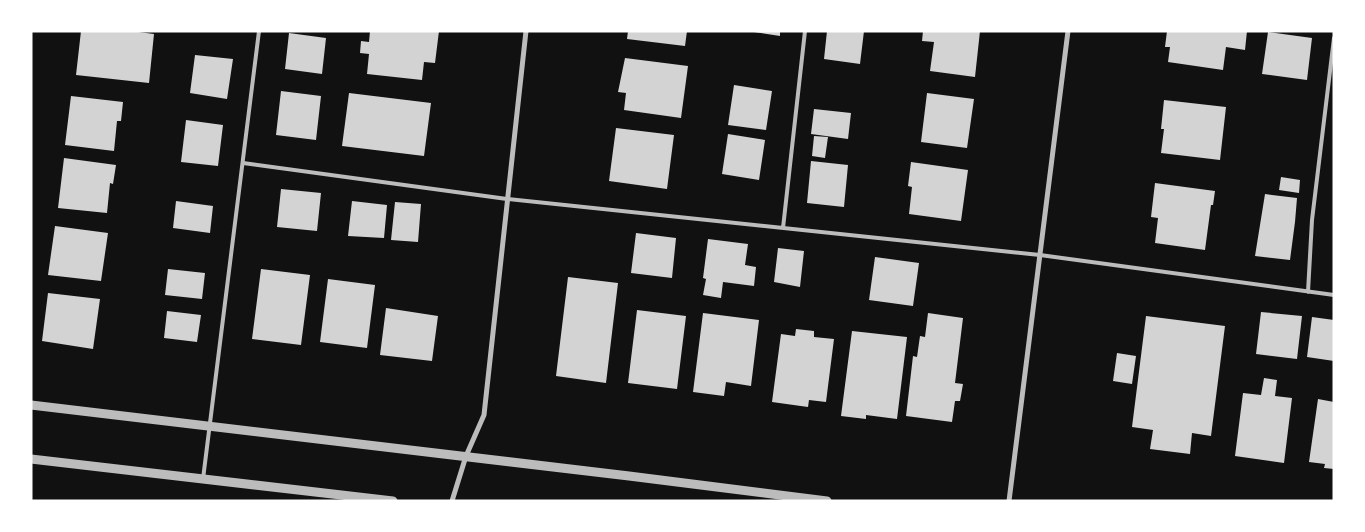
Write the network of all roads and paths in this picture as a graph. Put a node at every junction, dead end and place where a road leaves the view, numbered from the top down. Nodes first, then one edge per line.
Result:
1 (258, 31) edge
2 (526, 31) edge
3 (805, 31) edge
4 (1068, 31) edge
5 (1334, 38) edge
6 (243, 163) junction
7 (507, 199) junction
8 (783, 228) junction
9 (1040, 255) junction
10 (1308, 292) junction
11 (1334, 295) edge
12 (31, 405) edge
13 (210, 425) junction
14 (466, 456) junction
15 (31, 459) edge
16 (203, 478) junction
17 (393, 501) edge
18 (452, 501) edge
19 (826, 501) edge
20 (1009, 501) edge

1 - 6 lane
2 - 7 street
3 - 8 lane
4 - 9 street
5 - 10 lane
6 - 7 lane
6 - 13 lane
7 - 8 lane
7 - 14 street
8 - 9 lane
9 - 10 lane
9 - 20 street
10 - 11 lane
12 - 13 street
13 - 14 street
13 - 16 lane
14 - 18 street
14 - 19 street
15 - 16 street
16 - 17 street

